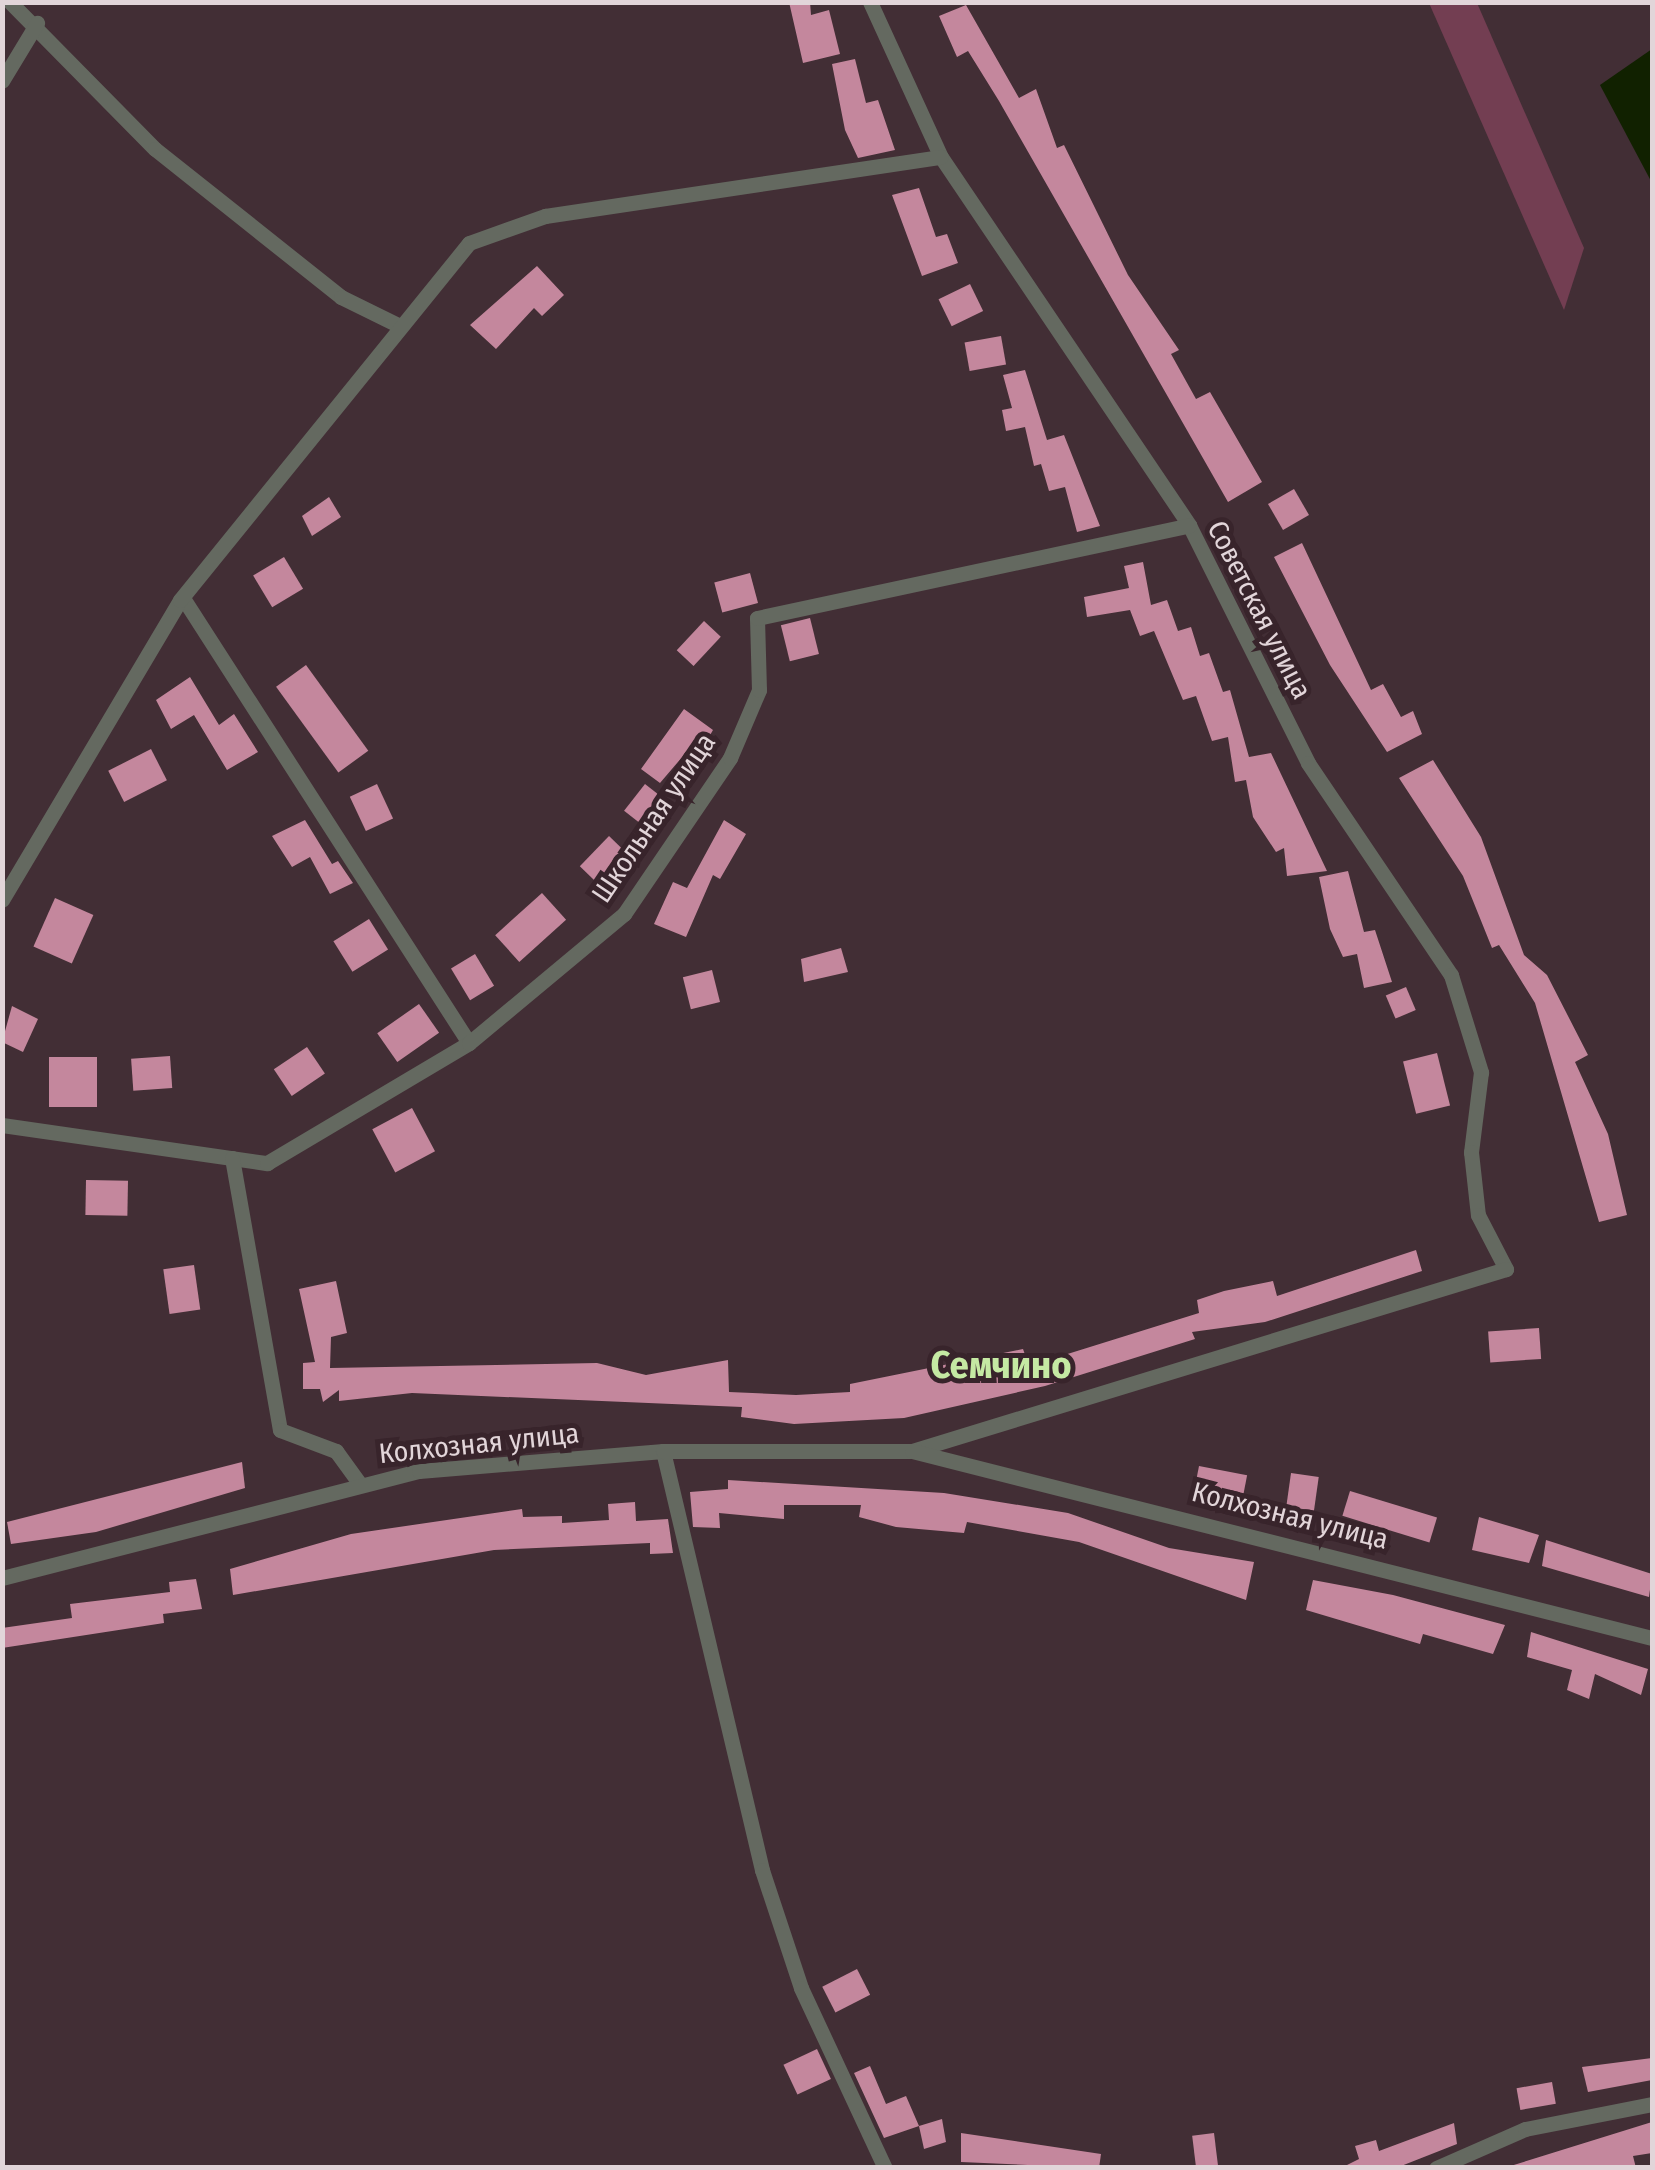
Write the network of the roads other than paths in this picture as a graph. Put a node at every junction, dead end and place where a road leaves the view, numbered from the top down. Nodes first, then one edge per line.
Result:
1 (10, 2) edge
2 (870, 2) edge
3 (37, 23) junction
4 (2, 81) edge
5 (941, 157) junction
6 (398, 325) junction
7 (1189, 525) junction
8 (183, 598) junction
9 (2, 900) edge
10 (469, 1043) junction
11 (2, 1125) edge
12 (232, 1158) junction
13 (1506, 1268) joint
14 (663, 1451) junction
15 (912, 1451) junction
16 (359, 1484) junction
17 (2, 1578) edge
18 (1652, 1638) edge
19 (1652, 2104) edge
20 (885, 2168) edge
21 (1436, 2168) edge

1 - 3 street
2 - 5 street, Советская улица
3 - 4 street
3 - 6 street
5 - 6 street
5 - 7 street, Советская улица
6 - 8 street
7 - 10 street, Школьная улица
7 - 13 street, Советская улица
8 - 9 street
8 - 10 street
10 - 12 street, Школьная улица
11 - 12 street, Школьная улица
12 - 16 street
13 - 15 street, Колхозная улица
14 - 15 street, Колхозная улица
14 - 16 street, Колхозная улица
14 - 20 street
15 - 18 street, Колхозная улица
16 - 17 street, Колхозная улица
19 - 21 street

